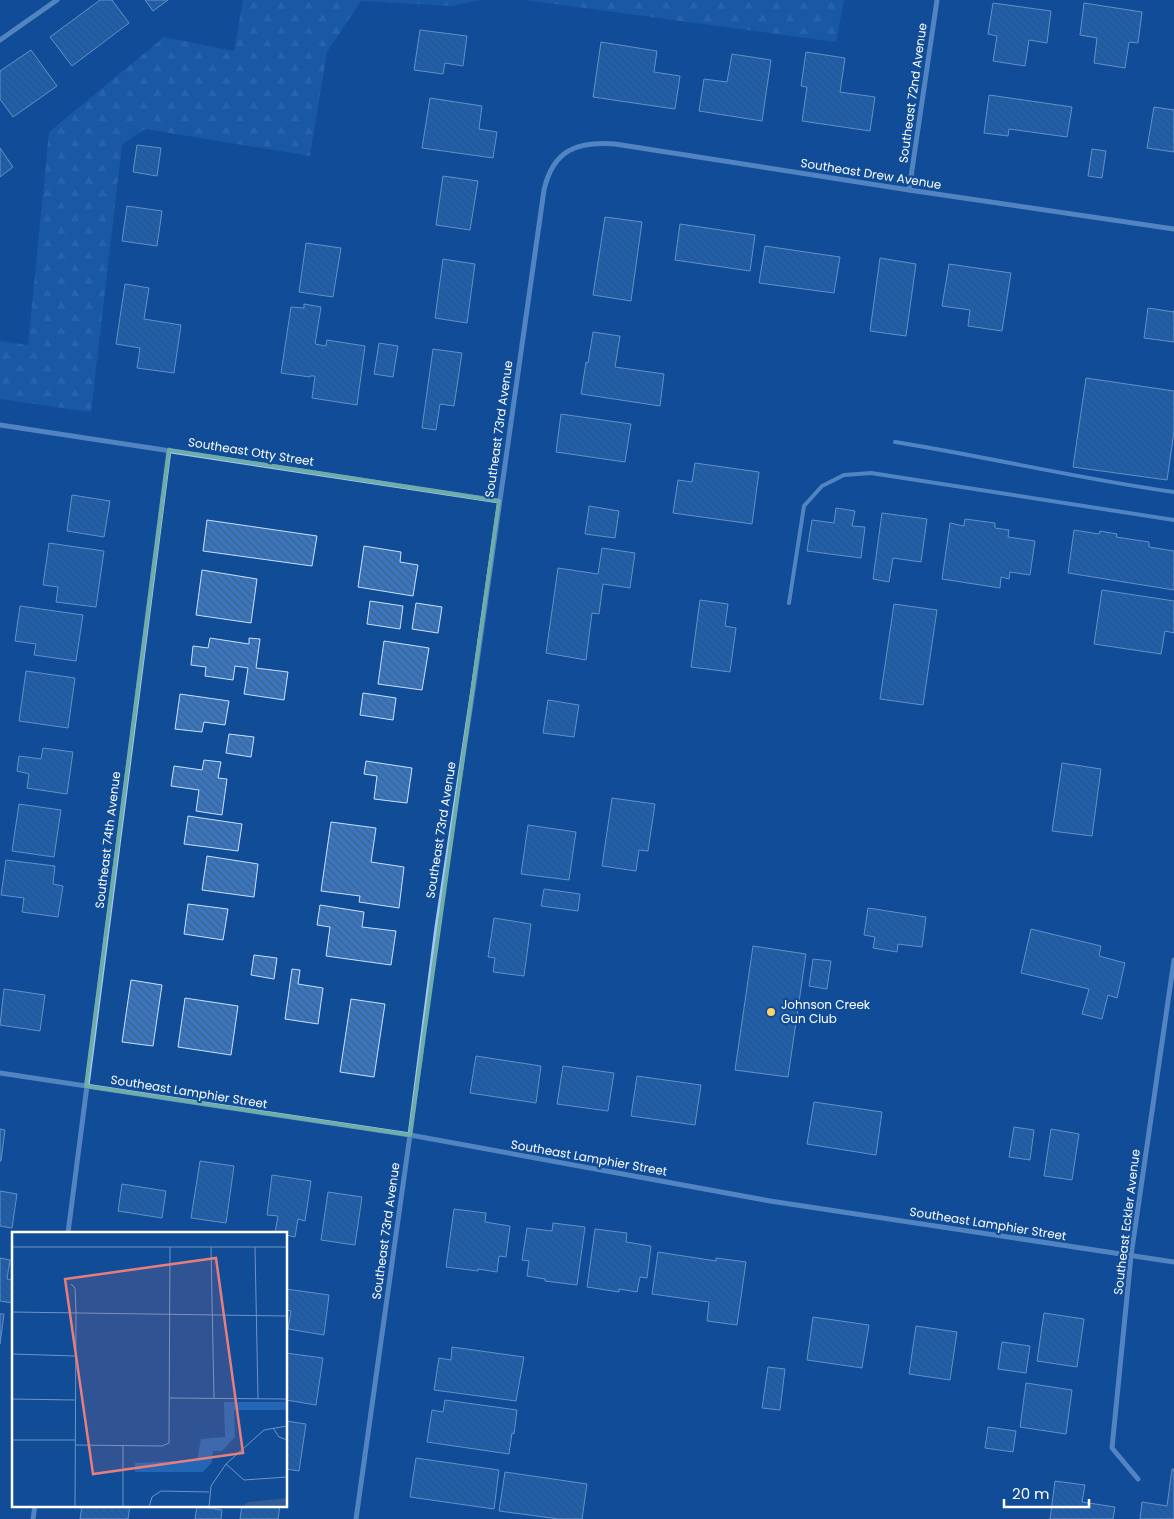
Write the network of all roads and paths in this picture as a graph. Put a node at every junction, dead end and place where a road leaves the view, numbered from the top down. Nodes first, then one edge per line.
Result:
1 (57, 0) edge
2 (937, 0) edge
3 (0, 40) edge
4 (566, 152) joint
5 (909, 190) junction
6 (1174, 229) edge
7 (0, 425) edge
8 (895, 442) dead end
9 (169, 450) junction
10 (1174, 492) edge
11 (499, 501) junction
12 (1174, 520) edge
13 (789, 603) dead end
14 (1174, 960) edge
15 (0, 1073) edge
16 (86, 1086) junction
17 (410, 1135) junction
18 (68, 1232) edge
19 (1131, 1256) junction
20 (1174, 1262) edge
21 (1138, 1479) dead end
22 (35, 1506) edge
23 (34, 1519) edge
24 (356, 1519) edge

1 - 3 street
2 - 5 street, Southeast 72nd Avenue
4 - 5 street, Southeast Drew Avenue
4 - 11 street, Southeast 73rd Avenue
5 - 6 street, Southeast Drew Avenue
7 - 9 street, Southeast Otty Street
8 - 10 lane
9 - 11 street, Southeast Otty Street
9 - 16 street, Southeast 74th Avenue
11 - 17 street, Southeast 73rd Avenue
12 - 13 lane
14 - 19 street, Southeast Eckler Avenue
15 - 16 street, Southeast Lamphier Street
16 - 17 street, Southeast Lamphier Street
16 - 18 street, Southeast 74th Avenue
17 - 19 street, Southeast Lamphier Street
17 - 24 street, Southeast 73rd Avenue
19 - 20 street, Southeast Lamphier Street
19 - 21 street, Southeast Eckler Avenue
22 - 23 street

